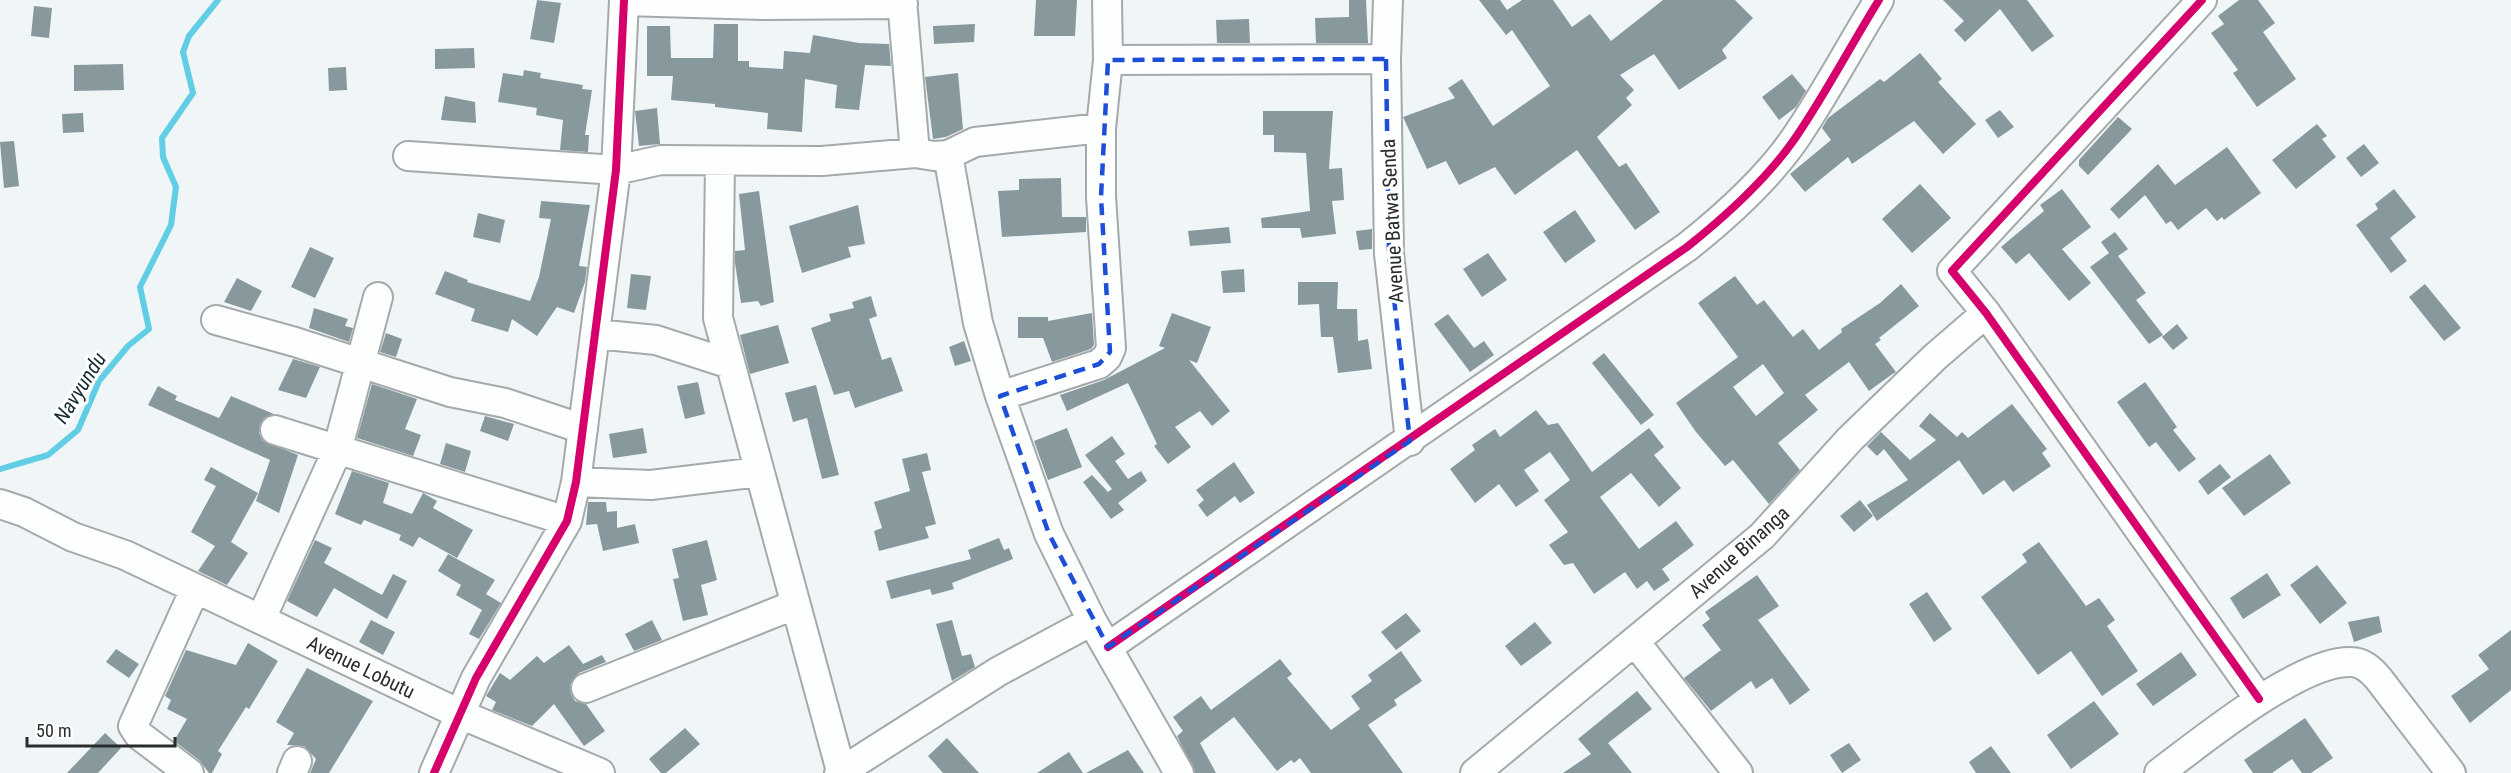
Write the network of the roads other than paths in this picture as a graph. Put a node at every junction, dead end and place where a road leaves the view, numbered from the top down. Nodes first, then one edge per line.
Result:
1 (624, 0) edge
2 (1107, 0) edge
3 (1879, 0) edge
4 (2202, 0) edge
5 (903, 2) edge
6 (1396, 3) edge
7 (1386, 59) junction
8 (1108, 60) junction
9 (1101, 128) junction
10 (915, 153) junction
11 (948, 155) junction
12 (408, 156) dead end
13 (720, 161) junction
14 (616, 170) junction
15 (378, 297) dead end
16 (1986, 313) junction
17 (216, 320) dead end
18 (596, 334) junction
19 (358, 364) junction
20 (730, 364) junction
21 (1000, 396) junction
22 (582, 429) junction
23 (274, 430) dead end
24 (1410, 441) junction
25 (337, 451) junction
26 (759, 472) junction
27 (576, 482) junction
28 (0, 504) edge
29 (567, 521) junction
30 (195, 589) junction
31 (794, 605) junction
32 (261, 619) junction
33 (1092, 621) junction
34 (1635, 642) junction
35 (1108, 647) junction
36 (586, 688) dead end
37 (2259, 699) junction
38 (460, 714) junction
39 (179, 770) edge
40 (840, 772) edge
41 (434, 773) edge
42 (600, 773) edge
43 (1179, 773) edge
44 (1475, 773) edge
45 (1738, 773) edge
46 (2159, 773) edge
47 (2451, 773) edge

1 - 5 street
1 - 14 street
2 - 8 street
3 - 24 street
4 - 16 street
5 - 10 street
6 - 7 street, Avenue Batwa Senda
7 - 8 street
7 - 24 street, Avenue Batwa Senda
8 - 9 street
9 - 11 street
9 - 21 street
10 - 11 street
10 - 13 street
11 - 21 street
12 - 14 street
13 - 14 street
13 - 20 street
14 - 18 street
15 - 19 street
16 - 34 street, Avenue Binanga
16 - 37 street
17 - 19 street
18 - 20 street
18 - 22 street
19 - 22 street
19 - 25 street
20 - 26 street
21 - 33 street
22 - 27 street
23 - 25 street
24 - 35 street
25 - 29 street
25 - 32 street
26 - 27 street
26 - 31 street
27 - 29 street
28 - 30 street, Avenue Lobutu
29 - 38 street
30 - 32 street, Avenue Lobutu
30 - 39 street
31 - 36 street
31 - 40 street
32 - 38 street, Avenue Lobutu
33 - 35 street
33 - 40 street
34 - 44 street, Avenue Binanga
34 - 45 street
35 - 43 street
37 - 46 street
37 - 47 street
38 - 41 street
38 - 42 street, Avenue Lobutu

